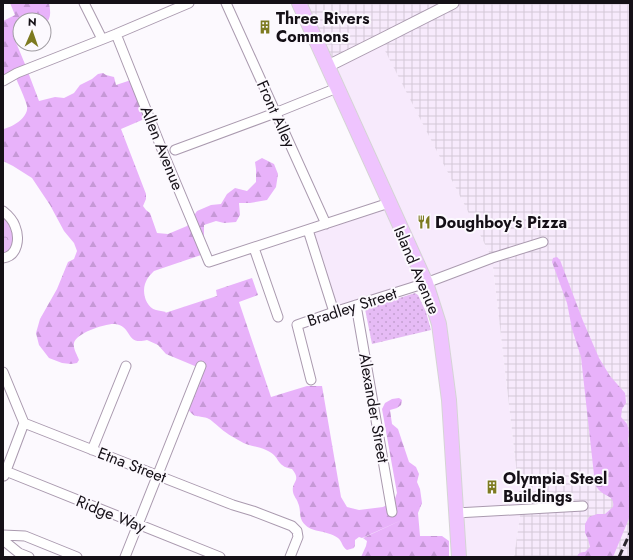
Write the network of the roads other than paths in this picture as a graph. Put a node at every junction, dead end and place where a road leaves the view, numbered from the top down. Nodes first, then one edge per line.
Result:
1 (84, 3) edge
2 (189, 3) edge
3 (226, 3) edge
4 (299, 3) edge
5 (453, 3) edge
6 (116, 34) junction
7 (102, 39) junction
8 (328, 66) junction
9 (3, 81) edge
10 (337, 88) junction
11 (276, 113) junction
12 (175, 150) dead end
13 (389, 203) junction
14 (3, 211) edge
15 (326, 224) junction
16 (308, 230) junction
17 (543, 242) dead end
18 (254, 248) junction
19 (3, 258) edge
20 (426, 283) junction
21 (356, 305) junction
22 (334, 312) junction
23 (278, 317) dead end
24 (126, 366) dead end
25 (201, 366) dead end
26 (3, 372) edge
27 (311, 380) dead end
28 (24, 423) junction
29 (92, 450) junction
30 (4, 473) edge
31 (158, 475) junction
32 (583, 506) dead end
33 (392, 512) dead end
34 (456, 513) junction
35 (138, 524) junction
36 (3, 535) edge
37 (3, 540) edge
38 (29, 557) edge
39 (77, 557) edge
40 (125, 557) edge
41 (220, 557) edge
42 (290, 557) edge
43 (458, 557) edge

1 - 7 street
2 - 6 street
3 - 11 street, Front Alley
4 - 8 main road, Island Avenue
5 - 8 street
6 - 7 street
6 - 18 street, Allen Avenue
7 - 9 street
8 - 10 main road, Island Avenue
10 - 11 street
10 - 13 main road, Island Avenue
11 - 12 street
11 - 15 street, Front Alley
13 - 15 street
13 - 20 main road, Island Avenue
14 - 19 street
15 - 16 street
16 - 18 street
16 - 22 street
17 - 20 street, Bradley Street
18 - 23 street
20 - 21 street, Bradley Street
20 - 34 main road, Island Avenue
21 - 22 street, Bradley Street
21 - 33 street, Alexander Street
22 - 27 street, Bradley Street
24 - 29 street
25 - 31 street
26 - 28 street
28 - 29 street, Etna Street
28 - 30 street
29 - 31 street, Etna Street
30 - 35 street, Ridge Way
31 - 35 street
31 - 42 street, Etna Street
32 - 34 street
34 - 43 main road, Island Avenue
35 - 40 street
35 - 41 street, Ridge Way
36 - 39 street
37 - 38 street

